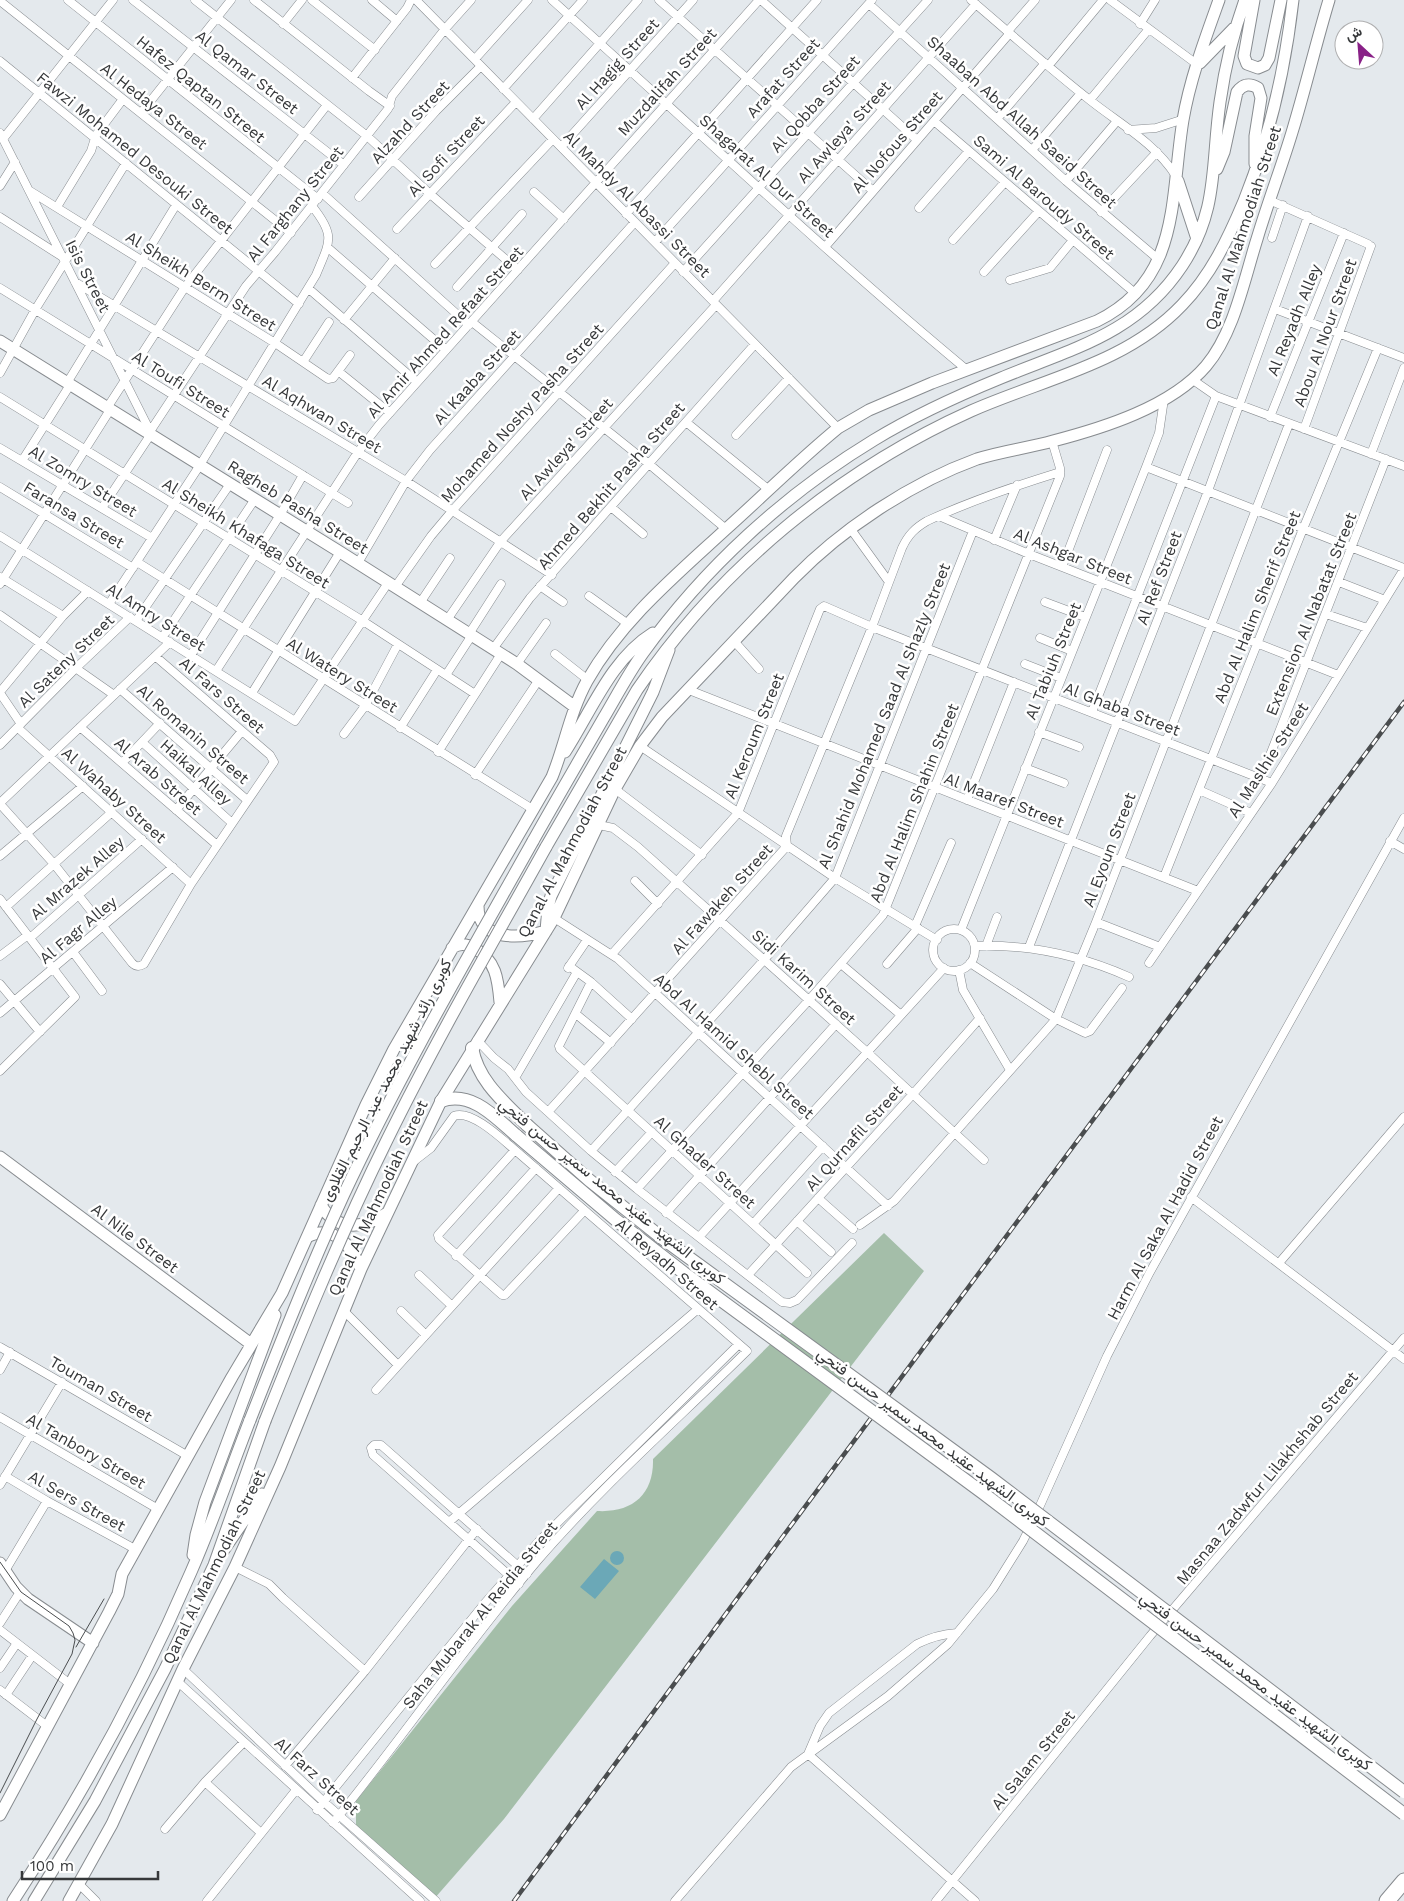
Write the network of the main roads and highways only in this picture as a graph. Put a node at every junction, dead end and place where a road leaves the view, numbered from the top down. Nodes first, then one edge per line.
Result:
1 (1219, 0) edge
2 (1245, 0) edge
3 (1254, 0) edge
4 (1281, 0) edge
5 (1293, 0) edge
6 (1329, 0) edge
7 (1236, 27) junction
8 (1198, 65) junction
9 (1256, 170) junction
10 (1214, 173) junction
11 (1177, 177) junction
12 (1197, 239) junction
13 (0, 341) edge
14 (661, 629) junction
15 (671, 644) junction
16 (575, 707) junction
17 (558, 761) junction
18 (478, 906) junction
19 (546, 931) junction
20 (452, 948) junction
21 (500, 1002) junction
22 (474, 1044) junction
23 (441, 1101) junction
24 (0, 1158) edge
25 (321, 1205) junction
26 (387, 1213) junction
27 (307, 1237) junction
28 (361, 1269) junction
29 (282, 1293) junction
30 (251, 1344) junction
31 (280, 1467) junction
32 (214, 1565) junction
33 (2, 1567) edge
34 (192, 1571) junction
35 (93, 1643) junction
36 (1403, 1790) edge
37 (4, 1797) edge
38 (1390, 1804) junction
39 (0, 1814) edge
40 (1404, 1814) edge
41 (1404, 1822) edge
42 (1404, 1881) edge
43 (13, 1901) edge
44 (34, 1901) edge
45 (69, 1901) edge
46 (1387, 1901) edge

1 - 8 main road
2 - 7 main road
3 - 4 main road
5 - 9 main road, كوبرى رائد شهيد محمد عبد الرحيم القلاوى
6 - 19 main road, Qanal Al Mahmodiah Street
7 - 8 main road
7 - 10 main road
8 - 11 main road
9 - 10 main road
9 - 15 main road, كوبرى رائد شهيد محمد عبد الرحيم القلاوى
10 - 12 main road
11 - 12 main road
11 - 16 main road
12 - 14 main road
13 - 16 main road, Ragheb Pasha Street
14 - 17 main road
14 - 34 main road, كوبرى رائد شهيد محمد عبد الرحيم القلاوى, bridge
15 - 19 main road
15 - 32 main road, كوبرى رائد شهيد محمد عبد الرحيم القلاوى, bridge
16 - 17 main road
17 - 18 main road
18 - 19 main road
18 - 20 main road
19 - 21 main road, Qanal Al Mahmodiah Street
20 - 21 main road
20 - 25 main road
21 - 22 main road, Qanal Al Mahmodiah Street
22 - 23 main road, Qanal Al Mahmodiah Street
22 - 36 main road, كوبرى الشهيد عقيد محمد سمير حسن فتحي, bridge
23 - 26 main road, Qanal Al Mahmodiah Street
23 - 38 main road, كوبرى الشهيد عقيد محمد سمير حسن فتحي, bridge
24 - 30 main road, Al Nile Street
25 - 26 main road
25 - 27 main road
26 - 28 main road, Qanal Al Mahmodiah Street
27 - 28 main road
27 - 29 main road
28 - 31 main road, Qanal Al Mahmodiah Street
29 - 30 main road
29 - 34 main road
30 - 35 main road
31 - 32 main road
31 - 45 main road, Qanal Al Mahmodiah Street
32 - 44 main road
33 - 35 main road
34 - 43 main road
35 - 37 main road
37 - 39 main road
38 - 40 main road, كوبرى الشهيد عقيد محمد سمير حسن فتحي, bridge
38 - 41 highway, bridge
42 - 46 highway

